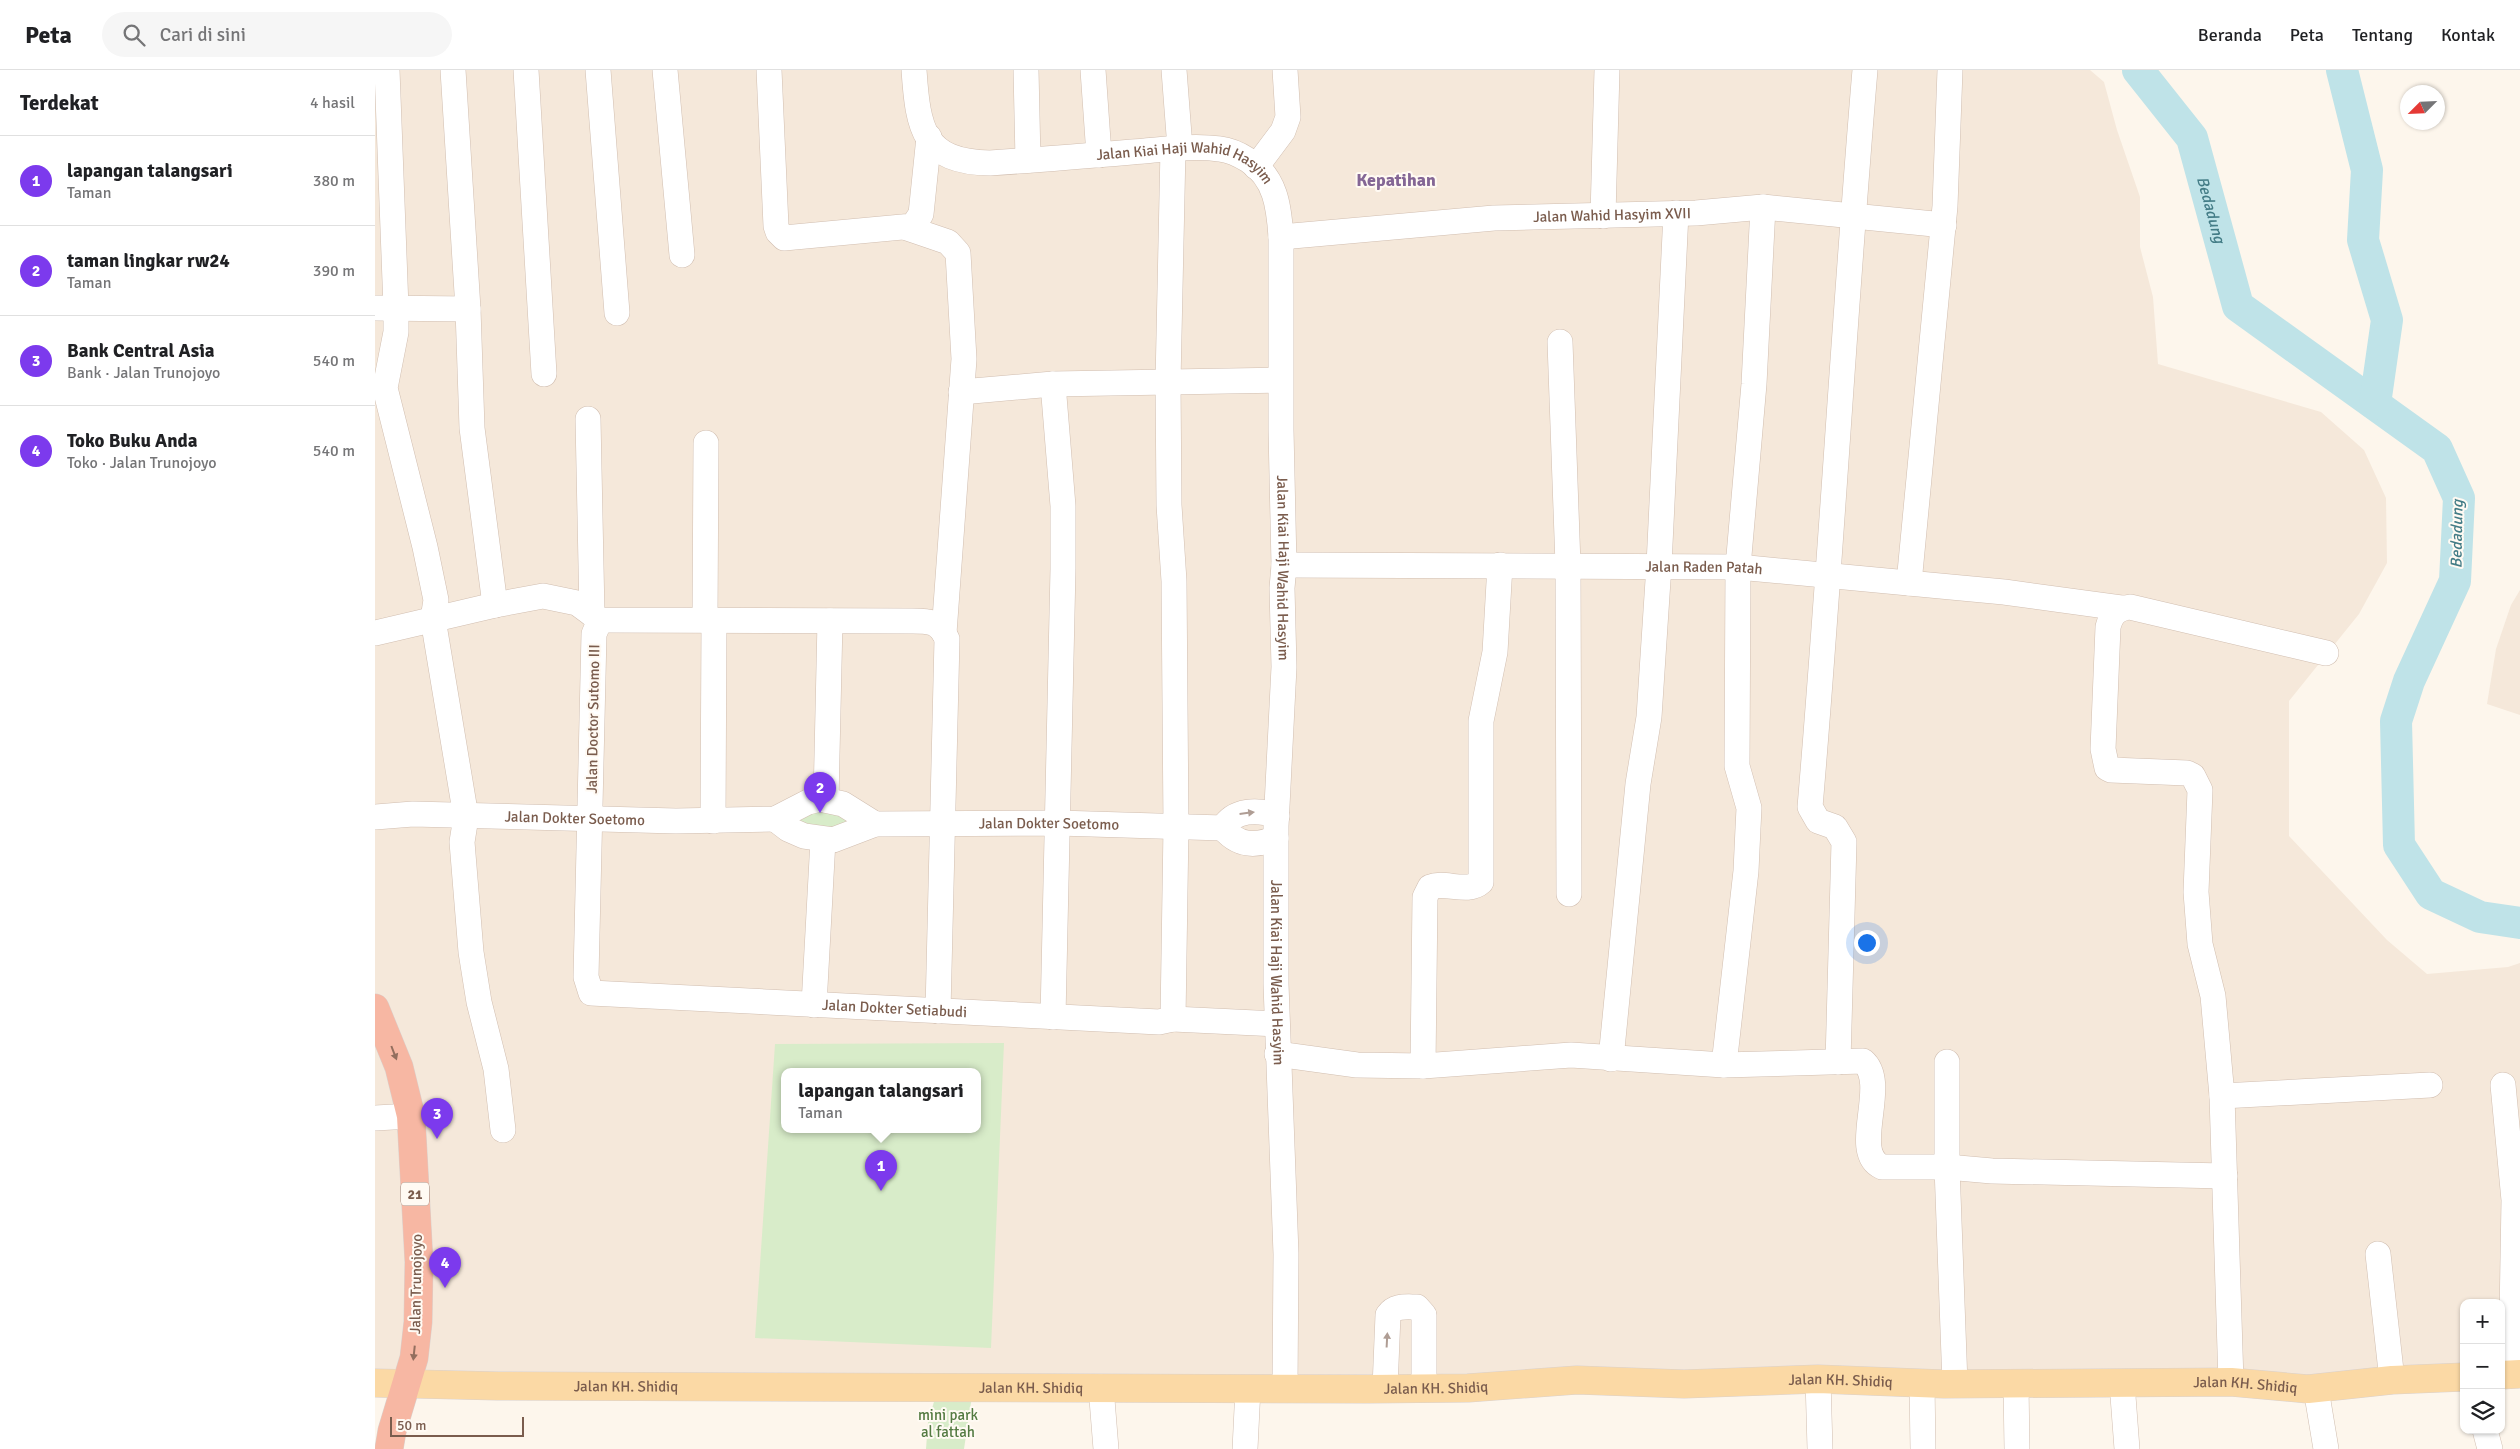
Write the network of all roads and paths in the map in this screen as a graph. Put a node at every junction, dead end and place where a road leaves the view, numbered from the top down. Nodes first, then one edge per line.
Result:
1 (387, 70) edge
2 (453, 70) edge
3 (525, 70) edge
4 (598, 70) edge
5 (665, 70) edge
6 (769, 70) edge
7 (914, 70) edge
8 (1026, 70) edge
9 (1093, 70) edge
10 (1174, 70) edge
11 (1285, 70) edge
12 (1607, 70) edge
13 (1865, 70) edge
14 (1950, 70) edge
15 (929, 137) junction
16 (1177, 148) junction
17 (1099, 155) junction
18 (1028, 160) junction
19 (1256, 167) junction
20 (1763, 207) junction
21 (1677, 213) junction
22 (1603, 216) junction
23 (1853, 216) junction
24 (1943, 225) junction
25 (907, 228) junction
26 (1281, 237) junction
27 (682, 255) dead end
28 (386, 308) edge
29 (468, 308) junction
30 (617, 313) dead end
31 (1560, 342) dead end
32 (545, 374) dead end
33 (1281, 380) junction
34 (1168, 382) junction
35 (1053, 384) junction
36 (961, 392) junction
37 (588, 419) dead end
38 (706, 443) dead end
39 (1284, 565) junction
40 (1500, 565) junction
41 (1569, 565) junction
42 (1659, 565) junction
43 (1738, 567) junction
44 (1830, 574) junction
45 (1909, 583) junction
46 (495, 605) junction
47 (2121, 608) junction
48 (596, 617) junction
49 (433, 620) junction
50 (709, 621) junction
51 (829, 621) junction
52 (375, 632) edge
53 (944, 633) junction
54 (2326, 653) dead end
55 (826, 800) junction
56 (375, 817) edge
57 (466, 817) junction
58 (775, 819) junction
59 (591, 820) junction
60 (713, 820) junction
61 (1058, 823) junction
62 (875, 824) junction
63 (943, 824) junction
64 (1176, 827) junction
65 (1277, 827) junction
66 (823, 840) junction
67 (1569, 894) dead end
68 (598, 994) joint
69 (814, 1005) junction
70 (375, 1008) edge
71 (1173, 1010) junction
72 (938, 1011) junction
73 (1053, 1017) junction
74 (1277, 1024) junction
75 (1277, 1054) junction
76 (1611, 1058) junction
77 (1838, 1062) junction
78 (1947, 1062) dead end
79 (1724, 1065) junction
80 (1423, 1066) junction
81 (2430, 1085) dead end
82 (2503, 1085) dead end
83 (2222, 1096) junction
84 (411, 1116) junction
85 (375, 1118) edge
86 (503, 1130) dead end
87 (1947, 1167) junction
88 (2225, 1176) junction
89 (2517, 1199) edge
90 (2378, 1254) dead end
91 (2511, 1374) edge
92 (2460, 1377) edge
93 (1818, 1379) junction
94 (2392, 1380) junction
95 (2231, 1382) junction
96 (375, 1383) edge
97 (1922, 1383) junction
98 (2122, 1383) junction
99 (1955, 1384) junction
100 (2016, 1384) junction
101 (407, 1385) junction
102 (1101, 1386) junction
103 (1248, 1388) junction
104 (1285, 1388) junction
105 (1385, 1388) junction
106 (1424, 1388) junction
107 (2316, 1389) junction
108 (2486, 1434) edge
109 (389, 1449) edge
110 (1106, 1449) edge
111 (1245, 1449) edge
112 (1819, 1449) edge
113 (1923, 1449) edge
114 (2017, 1449) edge
115 (2127, 1449) edge
116 (2325, 1449) edge
117 (2489, 1449) edge

1 - 28 street
2 - 29 street
3 - 32 street
4 - 30 street
5 - 27 street
6 - 25 street
7 - 15 street, Jalan Kiai Haji Wahid Hasyim
8 - 18 street
9 - 17 street
10 - 16 street
11 - 19 street
12 - 22 street
13 - 23 street
14 - 24 street
15 - 18 street, Jalan Kiai Haji Wahid Hasyim
15 - 25 street
16 - 17 street, Jalan Kiai Haji Wahid Hasyim
16 - 19 street, Jalan Kiai Haji Wahid Hasyim
16 - 34 street
17 - 18 street, Jalan Kiai Haji Wahid Hasyim
19 - 26 street, Jalan Kiai Haji Wahid Hasyim
20 - 21 street, Jalan Wahid Hasyim XVII
20 - 23 street, Jalan Wahid Hasyim XVII
20 - 43 street
21 - 22 street, Jalan Wahid Hasyim XVII
21 - 42 street
22 - 26 street, Jalan Wahid Hasyim XVII
23 - 24 street, Jalan Wahid Hasyim XVII
23 - 44 street
24 - 45 street
25 - 36 street
26 - 33 street, Jalan Kiai Haji Wahid Hasyim
28 - 29 street
28 - 49 street
29 - 46 street
31 - 41 street
33 - 34 street
33 - 39 street, Jalan Kiai Haji Wahid Hasyim
34 - 35 street
34 - 64 street
35 - 36 street
35 - 61 street
36 - 53 street
37 - 48 street, Jalan Doctor Sutomo III
38 - 50 street
39 - 40 street, Jalan Raden Patah
39 - 65 street, Jalan Kiai Haji Wahid Hasyim
40 - 41 street, Jalan Raden Patah
40 - 80 street
41 - 42 street, Jalan Raden Patah
41 - 67 street
42 - 43 street, Jalan Raden Patah
42 - 76 street
43 - 44 street, Jalan Raden Patah
43 - 79 street
44 - 45 street, Jalan Raden Patah
44 - 77 street
45 - 47 street, Jalan Raden Patah
46 - 48 street
46 - 49 street
47 - 54 street, Jalan Raden Patah
47 - 83 street
48 - 50 street
48 - 59 street, Jalan Doctor Sutomo III
49 - 52 street
49 - 57 street
50 - 51 street
50 - 60 street
51 - 53 street
51 - 55 street
53 - 63 street
55 - 58 street, Jalan Dokter Soetomo
55 - 62 street, Jalan Dokter Soetomo
56 - 57 street, Jalan Dokter Soetomo
57 - 59 street, Jalan Dokter Soetomo
57 - 86 street
58 - 60 street, Jalan Dokter Soetomo
58 - 66 street, Jalan Dokter Soetomo
59 - 60 street, Jalan Dokter Soetomo
59 - 68 street, Jalan Doctor Sutomo III
61 - 63 street, Jalan Dokter Soetomo
61 - 64 street, Jalan Dokter Soetomo
61 - 73 street
62 - 63 street, Jalan Dokter Soetomo
62 - 66 street, Jalan Dokter Soetomo
63 - 72 street
64 - 65 street, Jalan Dokter Soetomo
64 - 71 street
65 - 74 street, Jalan Kiai Haji Wahid Hasyim
66 - 69 street
68 - 69 street, Jalan Dokter Setiabudi
69 - 72 street, Jalan Dokter Setiabudi
70 -> 84 highway, Jalan Trunojoyo / 21
71 - 73 street, Jalan Dokter Setiabudi
71 - 74 street, Jalan Dokter Setiabudi
72 - 73 street, Jalan Dokter Setiabudi
74 - 75 street, Jalan Kiai Haji Wahid Hasyim
75 - 80 street
75 - 104 street, Jalan Kiai Haji Wahid Hasyim
76 - 79 street
76 - 80 street
77 - 79 street
77 - 87 street
78 - 87 street
81 - 83 street
82 - 89 street
83 - 88 street
84 - 85 street
84 -> 101 highway, Jalan Trunojoyo / 21
87 - 88 street
87 - 99 street
88 - 95 street
89 - 91 street
90 - 94 street
92 - 94 main road, Jalan KH. Shidiq
93 - 97 main road, Jalan KH. Shidiq
93 - 106 main road, Jalan KH. Shidiq
93 - 112 street
94 - 107 main road, Jalan KH. Shidiq
95 - 98 main road, Jalan KH. Shidiq
95 - 107 main road, Jalan KH. Shidiq
96 - 101 main road, Jalan KH. Shidiq
97 - 99 main road, Jalan KH. Shidiq
97 - 113 street
98 - 100 main road, Jalan KH. Shidiq
98 - 115 street
99 - 100 main road, Jalan KH. Shidiq
100 - 114 street
101 - 102 main road, Jalan KH. Shidiq
101 - 109 highway, 21
102 - 103 main road, Jalan KH. Shidiq
102 - 110 street
103 - 104 main road, Jalan KH. Shidiq
103 - 111 street
104 - 105 main road, Jalan KH. Shidiq
105 - 106 main road, Jalan KH. Shidiq
105 -> 106 street
107 - 116 street
108 - 117 street

